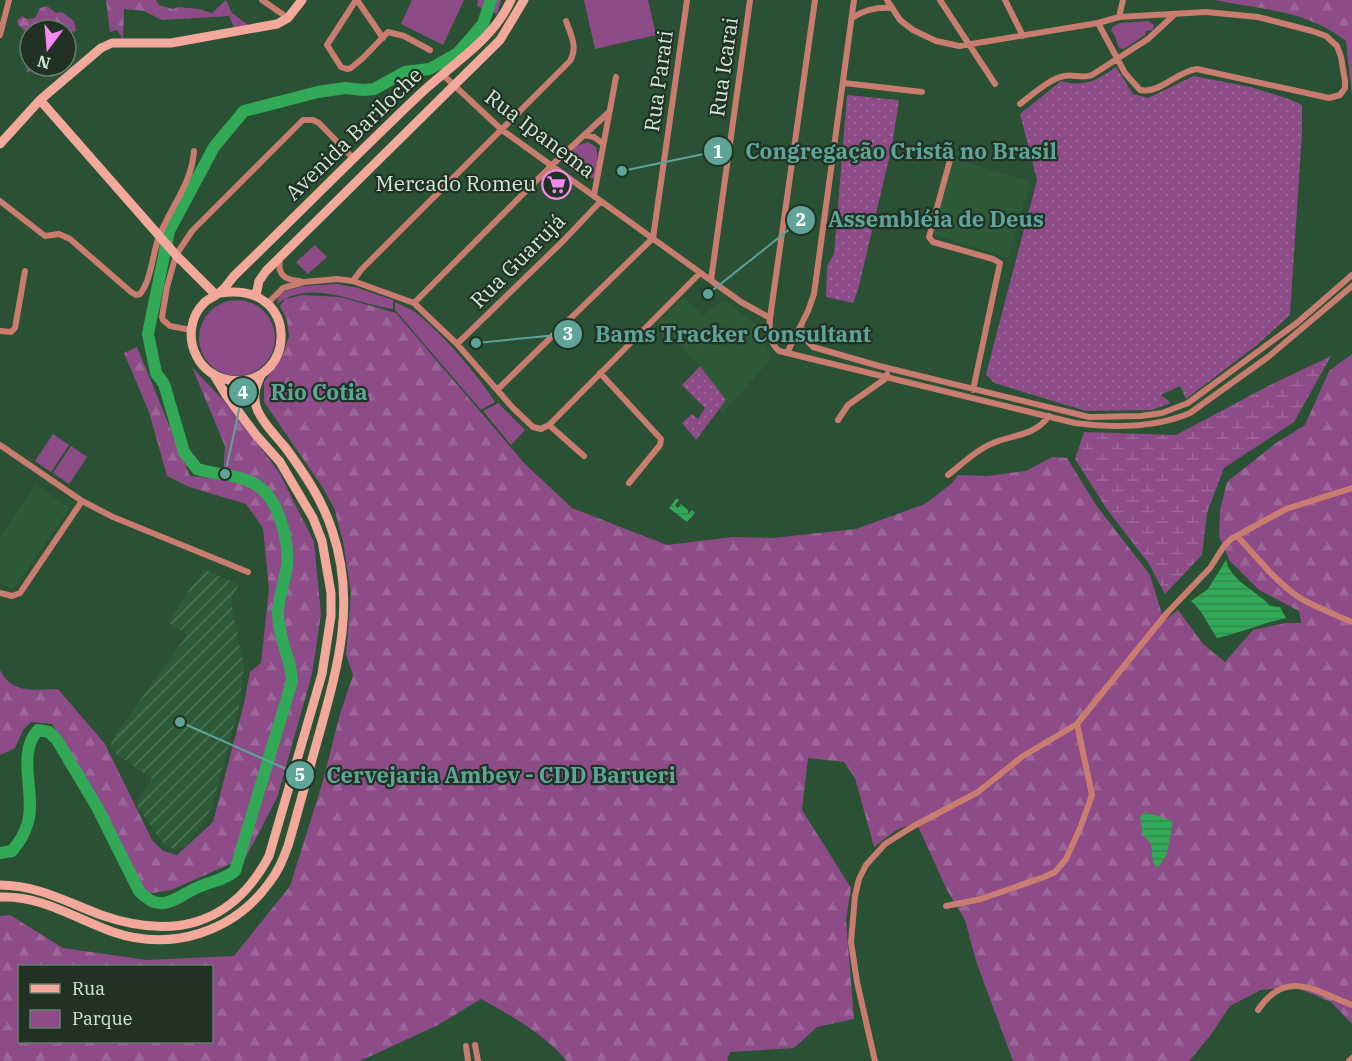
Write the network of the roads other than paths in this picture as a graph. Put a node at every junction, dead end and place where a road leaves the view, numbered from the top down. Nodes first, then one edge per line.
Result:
1 (9, 0) edge
2 (262, 0) edge
3 (302, 0) edge
4 (357, 0) edge
5 (511, 0) edge
6 (524, 0) edge
7 (687, 0) edge
8 (750, 0) edge
9 (815, 0) edge
10 (854, 0) edge
11 (887, 0) edge
12 (940, 0) edge
13 (1005, 0) edge
14 (1123, 0) edge
15 (891, 8) junction
16 (1175, 14) junction
17 (1119, 17) junction
18 (288, 18) junction
19 (852, 18) junction
20 (566, 21) dead end
21 (1098, 23) junction
22 (0, 35) edge
23 (1023, 36) junction
24 (383, 38) junction
25 (970, 45) junction
26 (430, 50) dead end
27 (1118, 58) junction
28 (442, 74) junction
29 (616, 77) dead end
30 (844, 83) junction
31 (995, 84) dead end
32 (453, 87) junction
33 (922, 92) dead end
34 (40, 100) junction
35 (1020, 104) dead end
36 (609, 111) junction
37 (502, 130) junction
38 (584, 135) junction
39 (0, 144) edge
40 (603, 144) junction
41 (194, 151) dead end
42 (353, 158) junction
43 (950, 160) dead end
44 (552, 165) junction
45 (594, 195) junction
46 (0, 201) edge
47 (601, 201) junction
48 (160, 237) junction
49 (652, 238) junction
50 (173, 252) junction
51 (279, 259) junction
52 (25, 271) dead end
53 (700, 273) junction
54 (1352, 275) edge
55 (711, 280) junction
56 (353, 281) junction
57 (304, 282) junction
58 (1352, 286) edge
59 (218, 293) junction
60 (256, 295) junction
61 (268, 303) junction
62 (414, 303) junction
63 (770, 318) junction
64 (801, 326) junction
65 (191, 330) junction
66 (0, 331) edge
67 (792, 343) junction
68 (457, 344) junction
69 (779, 351) junction
70 (787, 353) junction
71 (888, 368) junction
72 (600, 373) junction
73 (214, 375) junction
74 (261, 375) junction
75 (886, 376) junction
76 (974, 388) junction
77 (497, 390) junction
78 (972, 397) junction
79 (1049, 416) junction
80 (838, 420) dead end
81 (549, 425) junction
82 (0, 445) edge
83 (585, 456) dead end
84 (948, 475) dead end
85 (629, 483) dead end
86 (1352, 488) edge
87 (82, 501) junction
88 (1237, 536) junction
89 (248, 572) dead end
90 (0, 593) edge
91 (1352, 622) edge
92 (1077, 724) junction
93 (0, 885) edge
94 (0, 897) edge
95 (946, 906) dead end
96 (1352, 1005) edge
97 (1258, 1010) dead end
98 (476, 1045) dead end
99 (466, 1046) dead end
100 (468, 1061) edge
101 (478, 1061) edge
102 (875, 1061) edge

1 - 22 street
2 - 18 street
3 - 18 main road
4 - 24 street
4 - 24 street
5 - 28 main road, Avenida Bariloche
6 - 32 main road, Avenida Bariloche
7 - 49 street, Rua Parati
8 - 55 street, Rua Icarai
9 - 63 street
10 - 19 street
11 - 15 street
12 - 25 street
13 - 23 street
14 - 17 street
15 - 19 street
15 - 25 street
16 - 17 street
16 - 27 street
16 - 27 street
17 - 21 street
18 - 34 main road
19 - 30 street
20 - 37 street
21 - 23 street
21 - 27 street
23 - 25 street
24 - 26 street
25 - 31 street
27 - 35 street
28 - 32 street, Rua Ipanema
28 - 42 main road, Avenida Bariloche
29 - 36 street
30 - 33 street
30 - 64 street
32 - 37 street, Rua Ipanema
32 - 51 main road, Avenida Bariloche
34 - 39 main road
34 - 48 main road
36 - 38 street
36 - 40 street
37 - 44 street, Rua Ipanema
37 - 56 street
38 - 40 street
38 - 44 street
40 - 45 street
41 - 48 street
42 - 50 street
42 - 59 main road, Avenida Bariloche
43 - 76 street
44 - 45 street, Rua Ipanema
44 - 62 street
45 - 47 street, Rua Ipanema
46 - 48 street
47 - 49 street, Rua Ipanema
47 - 68 street, Rua Guarujá
48 - 50 main road
49 - 53 street, Rua Ipanema
49 - 77 street
50 - 59 main road
50 - 65 street
51 - 57 street
51 - 60 main road, Avenida Bariloche
52 - 66 street
53 - 55 street, Rua Ipanema
53 - 72 street
54 - 76 street
55 - 63 street, Rua Ipanema
56 - 57 street
56 - 62 street
57 - 61 street
58 - 79 street
59 - 60 main road
59 - 65 main road
60 - 61 main road
61 - 74 main road
62 - 68 street
63 - 69 street
64 - 67 street
64 - 71 street
65 - 73 main road
67 - 69 street
67 - 70 street
68 - 77 street
69 - 70 street
70 - 75 street
71 - 75 street
71 - 76 street
72 - 81 street
72 - 85 street
73 - 74 main road
73 - 93 main road
74 - 94 main road
75 - 78 street
75 - 80 street
76 - 78 street
77 - 81 street
78 - 79 street
79 - 84 street
81 - 83 street
82 - 87 street
86 - 88 street
87 - 89 street
87 - 90 street
88 - 91 street
88 - 92 street
92 - 95 street
92 - 102 street
96 - 97 street
98 - 101 street
99 - 100 street

